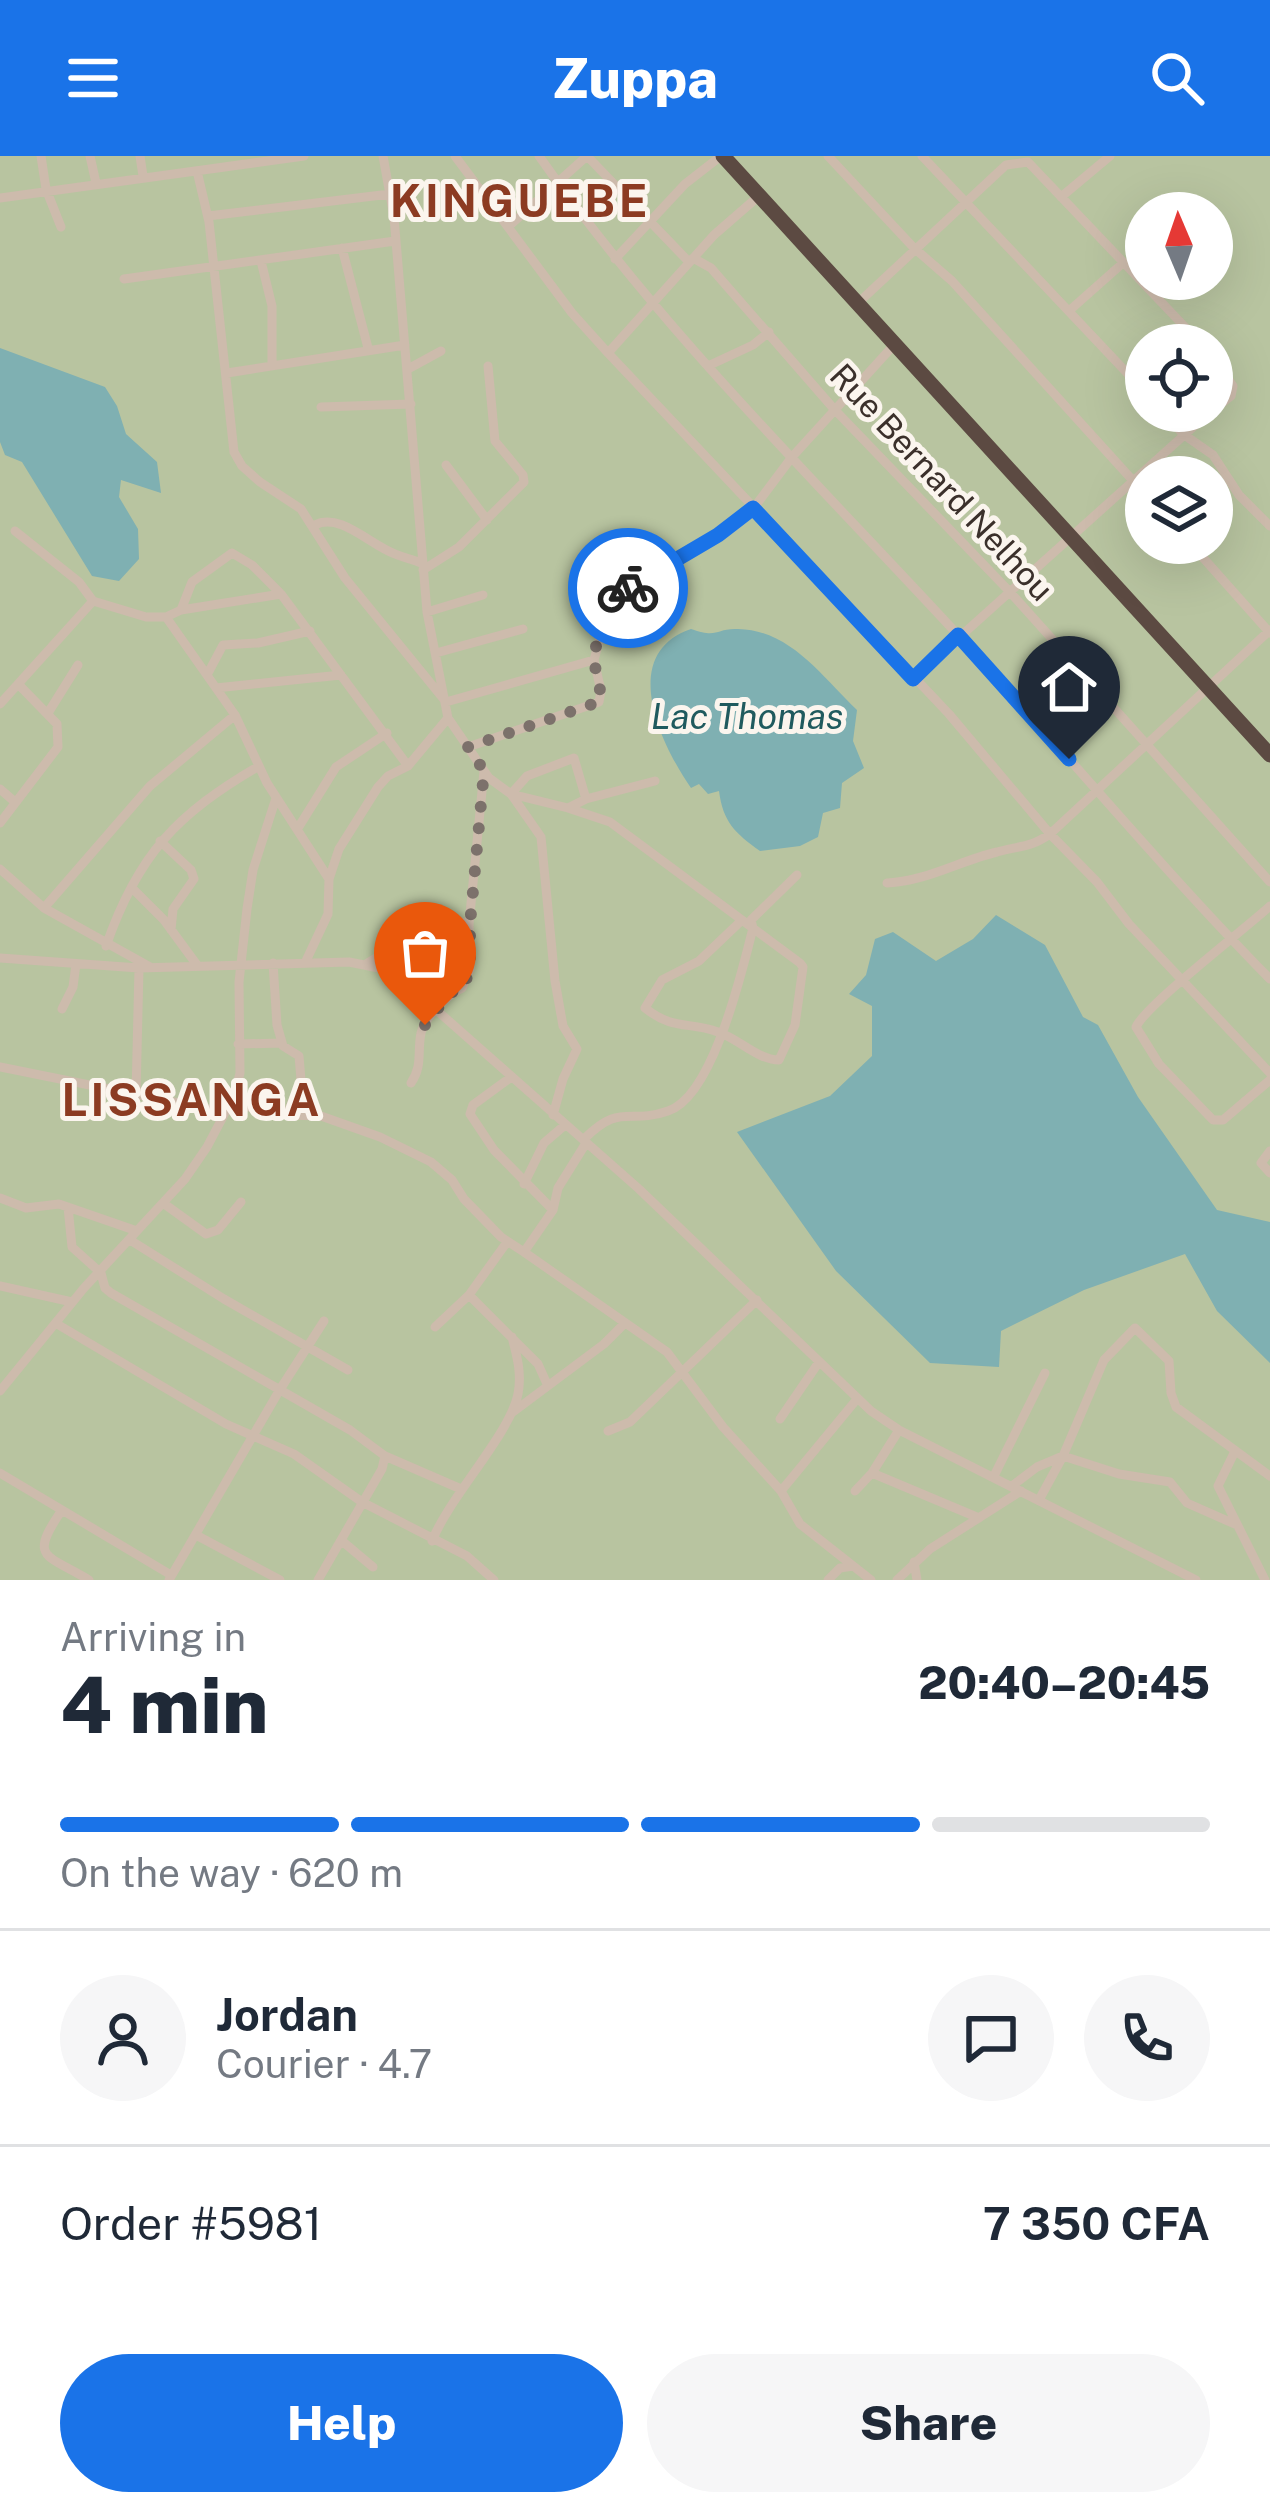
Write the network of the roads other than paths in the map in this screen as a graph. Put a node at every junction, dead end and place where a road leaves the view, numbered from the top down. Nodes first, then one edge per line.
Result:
1 (41, 156) edge
2 (91, 156) edge
3 (140, 156) edge
4 (304, 156) edge
5 (383, 156) edge
6 (455, 156) edge
7 (539, 156) edge
8 (587, 156) edge
9 (722, 156) edge
10 (828, 156) edge
11 (922, 156) edge
12 (1110, 156) edge
13 (278, 158) edge
14 (1005, 160) edge
15 (197, 171) junction
16 (142, 176) junction
17 (96, 183) junction
18 (558, 184) junction
19 (46, 189) junction
20 (390, 194) junction
21 (760, 195) junction
22 (1061, 197) junction
23 (0, 198) edge
24 (965, 200) junction
25 (208, 216) junction
26 (653, 222) junction
27 (508, 226) junction
28 (61, 227) dead end
29 (395, 241) junction
30 (342, 248) junction
31 (914, 248) junction
32 (615, 260) junction
33 (691, 260) junction
34 (261, 261) junction
35 (1123, 263) junction
36 (212, 268) junction
37 (124, 278) dead end
38 (858, 303) junction
39 (652, 305) junction
40 (1070, 310) junction
41 (1182, 324) edge
42 (770, 332) junction
43 (405, 345) junction
44 (893, 346) junction
45 (368, 348) junction
46 (441, 351) dead end
47 (608, 353) junction
48 (272, 363) junction
49 (710, 365) junction
50 (488, 366) dead end
51 (408, 370) junction
52 (1125, 370) edge
53 (227, 373) junction
54 (412, 404) junction
55 (321, 407) dead end
56 (834, 409) junction
57 (1186, 432) edge
58 (1183, 434) junction
59 (1158, 456) edge
60 (792, 457) junction
61 (446, 465) dead end
62 (1125, 471) edge
63 (1125, 486) edge
64 (753, 508) junction
65 (487, 520) junction
66 (315, 525) junction
67 (1270, 526) edge
68 (15, 531) dead end
69 (1070, 538) junction
70 (1209, 564) edge
71 (423, 567) junction
72 (1009, 591) junction
73 (281, 594) junction
74 (484, 595) dead end
75 (93, 602) junction
76 (181, 610) junction
77 (428, 612) junction
78 (166, 617) junction
79 (523, 629) dead end
80 (310, 631) junction
81 (1270, 632) edge
82 (958, 635) junction
83 (436, 653) junction
84 (594, 660) junction
85 (78, 664) dead end
86 (207, 675) junction
87 (341, 675) junction
88 (913, 679) junction
89 (20, 686) junction
90 (1207, 686) junction
91 (216, 688) junction
92 (446, 702) junction
93 (0, 704) edge
94 (48, 713) junction
95 (235, 715) junction
96 (448, 718) junction
97 (387, 733) junction
98 (1146, 742) junction
99 (468, 747) junction
100 (1270, 755) edge
101 (259, 766) junction
102 (409, 766) junction
103 (484, 771) junction
104 (655, 781) dead end
105 (0, 789) edge
106 (1097, 790) junction
107 (511, 794) junction
108 (275, 798) junction
109 (586, 799) junction
110 (15, 802) junction
111 (568, 808) junction
112 (0, 823) edge
113 (298, 828) junction
114 (1050, 834) junction
115 (160, 841) junction
116 (0, 869) edge
117 (797, 875) dead end
118 (328, 879) junction
119 (13, 880) junction
120 (1270, 882) edge
121 (887, 883) dead end
122 (132, 888) junction
123 (0, 893) edge
124 (1270, 906) edge
125 (44, 908) junction
126 (741, 921) junction
127 (470, 924) junction
128 (1220, 926) junction
129 (753, 928) junction
130 (171, 930) junction
131 (1244, 930) junction
132 (1232, 940) junction
133 (106, 946) junction
134 (396, 955) junction
135 (0, 958) edge
136 (305, 962) junction
137 (273, 963) junction
138 (76, 964) junction
139 (240, 964) junction
140 (366, 964) junction
141 (196, 965) junction
142 (145, 967) junction
143 (389, 974) junction
144 (1270, 979) edge
145 (1183, 983) junction
146 (62, 1009) dead end
147 (437, 1011) junction
148 (721, 1032) junction
149 (282, 1043) junction
150 (238, 1044) junction
151 (0, 1067) edge
152 (1270, 1076) edge
153 (510, 1078) junction
154 (412, 1083) dead end
155 (136, 1095) junction
156 (227, 1107) junction
157 (287, 1114) junction
158 (554, 1115) junction
159 (565, 1125) junction
160 (585, 1141) junction
161 (1270, 1151) edge
162 (1270, 1173) edge
163 (524, 1184) junction
164 (0, 1198) edge
165 (242, 1202) dead end
166 (163, 1203) junction
167 (68, 1207) junction
168 (553, 1210) junction
169 (134, 1235) junction
170 (507, 1242) junction
171 (524, 1252) junction
172 (101, 1273) junction
173 (0, 1286) edge
174 (469, 1295) junction
175 (757, 1300) junction
176 (72, 1302) junction
177 (324, 1321) dead end
178 (625, 1323) junction
179 (57, 1324) junction
180 (435, 1327) dead end
181 (512, 1337) junction
182 (307, 1344) junction
183 (819, 1362) junction
184 (538, 1364) junction
185 (519, 1368) junction
186 (348, 1370) dead end
187 (1045, 1372) dead end
188 (680, 1374) junction
189 (5, 1378) edge
190 (547, 1384) junction
191 (279, 1390) junction
192 (0, 1391) edge
193 (856, 1399) junction
194 (508, 1415) junction
195 (780, 1419) dead end
196 (899, 1430) junction
197 (608, 1431) dead end
198 (255, 1436) junction
199 (1235, 1451) junction
200 (385, 1456) junction
201 (1064, 1456) junction
202 (0, 1473) edge
203 (872, 1473) junction
204 (1270, 1476) edge
205 (994, 1477) junction
206 (461, 1489) junction
207 (1016, 1489) junction
208 (781, 1491) junction
209 (855, 1491) dead end
210 (1039, 1499) junction
211 (362, 1502) junction
212 (62, 1510) junction
213 (979, 1518) junction
214 (1237, 1525) junction
215 (196, 1534) junction
216 (341, 1541) junction
217 (432, 1541) junction
218 (914, 1562) junction
219 (856, 1566) junction
220 (373, 1567) dead end
221 (170, 1578) edge
222 (89, 1580) edge
223 (280, 1580) edge
224 (318, 1580) edge
225 (494, 1580) edge
226 (828, 1580) edge
227 (871, 1580) edge
228 (897, 1580) edge
229 (917, 1580) edge
230 (1196, 1580) edge
231 (1264, 1580) edge

1 - 19 street
2 - 17 street
3 - 16 street
4 - 13 street
5 - 20 street
6 - 27 street
7 - 18 street
8 - 18 street
8 - 26 street, Rue Bernard Nelhou
9 - 21 highway
9 - 26 street
10 - 31 street
11 - 24 street
12 - 22 street
13 - 15 street
14 - 22 street
14 - 24 street
15 - 16 street
15 - 25 street
16 - 17 street
17 - 19 street
18 - 27 street
18 - 32 street
19 - 23 street
19 - 28 street
20 - 25 street
20 - 29 street
21 - 33 street
21 - 38 highway
22 - 35 street
24 - 31 street
24 - 40 street
25 - 36 street
26 - 32 street
26 - 33 street, Rue Bernard Nelhou
27 - 47 street
29 - 30 street
29 - 43 street
30 - 34 street
30 - 45 street
31 - 38 street
31 - 62 street
32 - 39 street
33 - 39 street
33 - 42 street, Rue Bernard Nelhou
34 - 36 street
34 - 48 street
35 - 40 street
35 - 41 street
36 - 37 street
36 - 53 street
38 - 44 highway
39 - 47 street
39 - 49 street
40 - 52 street
42 - 49 street
42 - 56 street, Rue Bernard Nelhou
43 - 45 street
43 - 51 street
44 - 56 street
44 - 69 highway
45 - 48 street
46 - 51 street
47 - 64 street
48 - 53 street
49 - 60 street
50 - 65 street
51 - 54 street
53 - 66 street
54 - 55 street
54 - 71 street
56 - 60 street
56 - 72 street, Rue Bernard Nelhou
57 - 58 street
58 - 59 street
58 - 67 street
60 - 64 street
60 - 82 street
61 - 65 street
63 - 69 street
64 - 84 street
64 - 88 street
65 - 71 street
66 - 71 street
66 - 92 street
68 - 75 street
69 - 72 street
69 - 90 highway
70 - 81 street
71 - 77 street
72 - 82 street
72 - 98 street, Rue Bernard Nelhou
73 - 76 street
73 - 76 street
73 - 80 street
74 - 77 street
75 - 78 street
75 - 89 street
76 - 78 street
77 - 83 street
78 - 86 street
79 - 83 street
80 - 86 street
80 - 87 street
81 - 90 street
82 - 88 street
82 - 106 street
83 - 92 street
84 - 92 street
84 - 99 street
85 - 94 street
86 - 91 street
87 - 91 street
87 - 97 street
88 - 114 street
89 - 93 street
89 - 94 street
90 - 98 street
90 - 100 highway
91 - 95 street
92 - 96 street
94 - 110 street
95 - 101 street
95 - 125 street
96 - 99 street
96 - 102 street
97 - 102 street
97 - 113 street
98 - 106 street
98 - 120 street, Rue Bernard Nelhou
99 - 103 street
101 - 108 street
101 - 115 street
102 - 118 street
103 - 107 street
103 - 127 street
104 - 109 street
105 - 110 street
106 - 114 street
106 - 128 street
107 - 109 street
107 - 111 street
107 - 158 street
108 - 113 street
108 - 139 street
109 - 111 street
110 - 112 street
111 - 126 street
113 - 118 street
114 - 121 street
114 - 145 street
115 - 122 street
115 - 130 street
116 - 119 street
117 - 129 street
118 - 136 street
119 - 123 street
119 - 125 street
122 - 130 street
122 - 133 street
124 - 131 street
125 - 133 street
126 - 129 street
126 - 148 street
127 - 134 street
127 - 147 street
128 - 131 street
128 - 132 street
129 - 148 street
129 - 148 street
130 - 141 street
131 - 132 street
132 - 144 street
132 - 145 street
133 - 142 street
134 - 140 street
134 - 143 street
135 - 138 street
136 - 137 street
136 - 140 street
137 - 139 street
137 - 149 street
138 - 142 street
138 - 146 street
139 - 141 street
139 - 150 street
140 - 143 street
141 - 142 street
142 - 155 street
143 - 147 street
145 - 152 street
145 - 152 street
147 - 153 street
147 - 154 street
148 - 160 street
149 - 150 street
149 - 157 street
150 - 156 street
151 - 155 street
153 - 158 street
153 - 163 street
155 - 156 street
156 - 157 street
156 - 166 street
157 - 170 street
158 - 159 street
159 - 160 street
159 - 163 street
160 - 168 street
160 - 175 street
161 - 162 street
163 - 168 street
164 - 167 street
165 - 166 street
166 - 169 street
167 - 169 street
167 - 172 street
168 - 171 street
169 - 172 street
169 - 182 street
170 - 171 street
170 - 174 street
171 - 178 street
172 - 176 street
172 - 191 street
173 - 176 street
174 - 180 street
174 - 181 street
175 - 183 street
175 - 188 street
176 - 179 street
177 - 182 street
178 - 188 street
178 - 190 street
179 - 189 street
179 - 198 street
181 - 184 street
181 - 185 street
182 - 186 street
182 - 191 street
183 - 193 street
183 - 195 street
184 - 185 street
184 - 190 street
185 - 194 street
187 - 205 street
188 - 197 street
188 - 208 street
189 - 192 street
190 - 194 street
191 - 198 street
191 - 200 street
193 - 196 street
193 - 208 street
194 - 206 street
196 - 203 street
196 - 205 street
198 - 211 street
198 - 215 street
199 - 201 street
199 - 204 street
199 - 214 street
200 - 206 street
200 - 211 street
201 - 207 street
201 - 210 street
201 - 214 street
202 - 212 street
203 - 209 street
203 - 213 street
205 - 207 street
206 - 217 street
207 - 210 street
207 - 213 street
208 - 219 street
210 - 230 street
211 - 216 street
211 - 217 street
212 - 221 street
212 - 222 street
213 - 218 street
214 - 231 street
215 - 221 street
215 - 223 street
216 - 220 street
216 - 224 street
217 - 225 street
218 - 228 street
218 - 229 street
219 - 226 street
219 - 227 street

